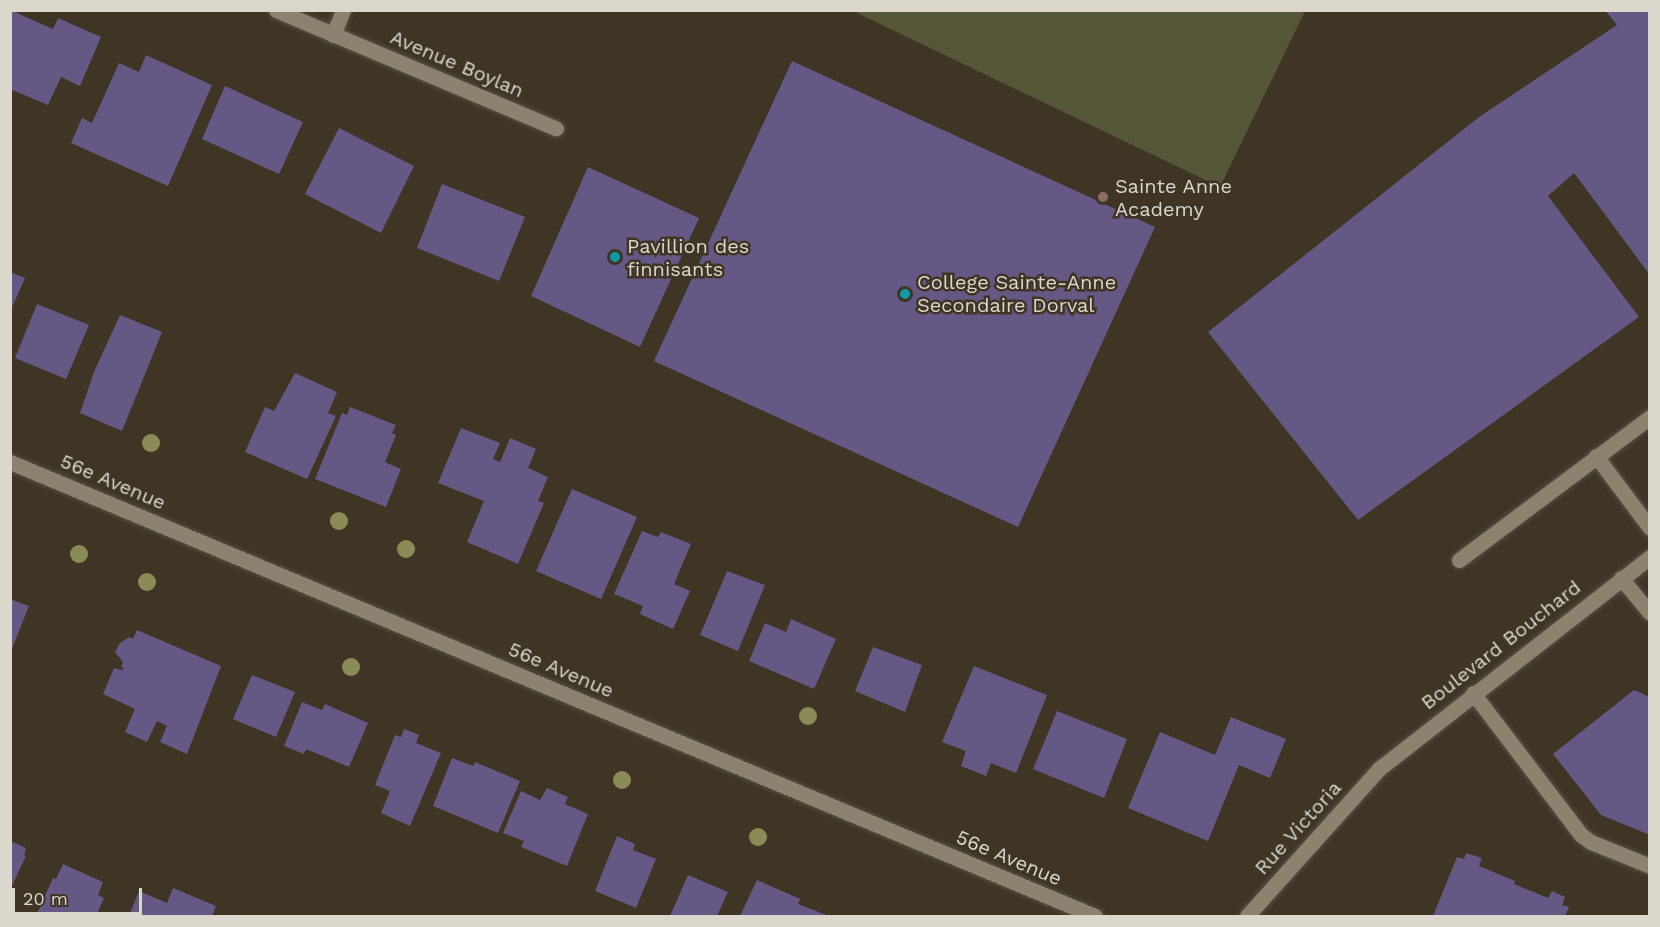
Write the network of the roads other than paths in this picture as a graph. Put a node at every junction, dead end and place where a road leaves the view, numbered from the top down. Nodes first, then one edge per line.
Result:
1 (276, 10) edge
2 (343, 10) edge
3 (333, 35) junction
4 (556, 128) dead end
5 (1650, 417) edge
6 (1596, 456) junction
7 (10, 462) edge
8 (1650, 528) edge
9 (1650, 557) edge
10 (1459, 560) dead end
11 (1621, 578) junction
12 (1650, 613) edge
13 (1473, 693) junction
14 (1380, 768) joint
15 (1650, 866) edge
16 (1095, 916) edge
17 (1247, 916) edge

1 - 3 street, Avenue Boylan
2 - 3 street
3 - 4 street, Avenue Boylan
5 - 6 street
6 - 8 street
6 - 10 street
7 - 16 street, 56e Avenue
9 - 11 street, Boulevard Bouchard
11 - 12 street
11 - 13 street, Boulevard Bouchard
13 - 14 street, Boulevard Bouchard
13 - 15 street
14 - 17 street, Rue Victoria

